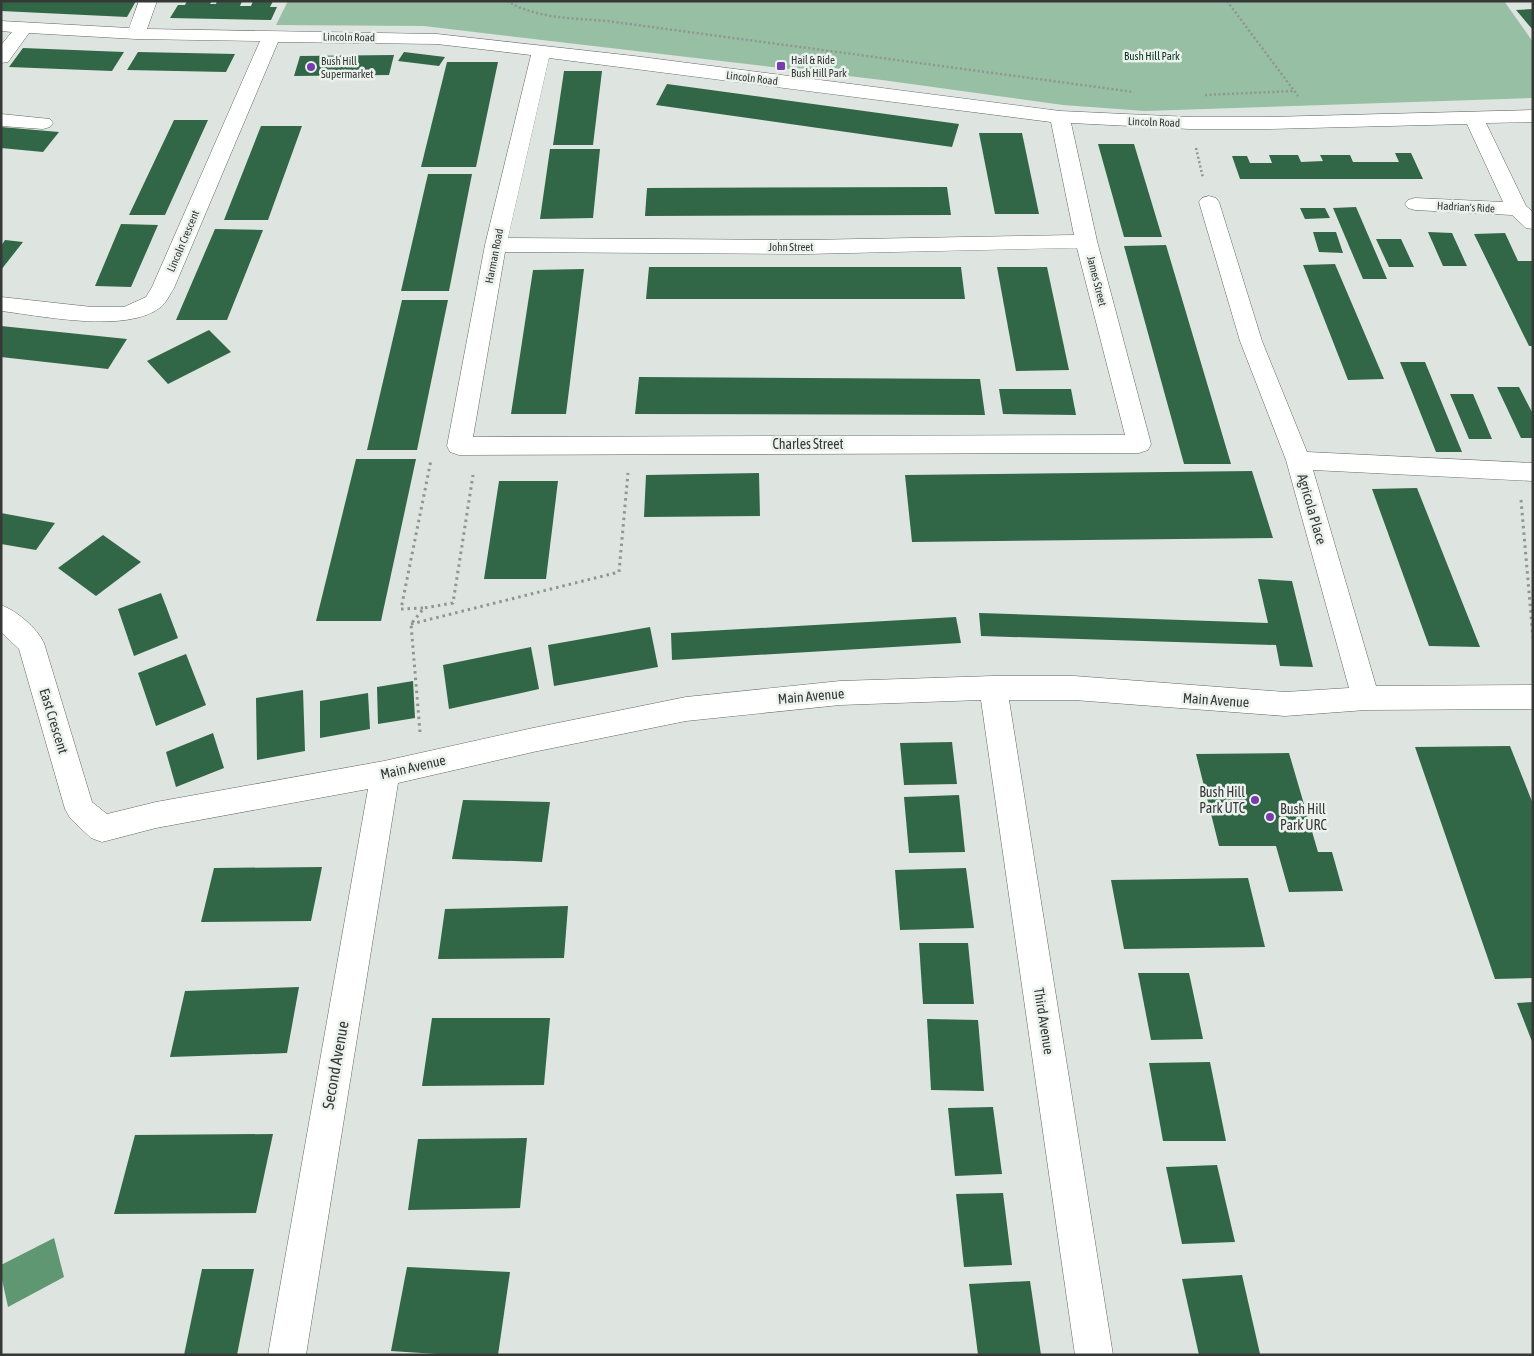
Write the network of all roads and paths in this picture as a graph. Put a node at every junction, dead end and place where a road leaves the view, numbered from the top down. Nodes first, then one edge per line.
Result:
1 (148, 1) edge
2 (507, 1) edge
3 (1227, 1) edge
4 (1, 26) edge
5 (24, 28) junction
6 (136, 34) junction
7 (270, 36) junction
8 (541, 51) junction
9 (1, 58) edge
10 (1138, 93) dead end
11 (1197, 95) dead end
12 (1533, 116) edge
13 (1060, 118) junction
14 (1474, 118) junction
15 (1, 120) edge
16 (44, 123) dead end
17 (1190, 123) junction
18 (1209, 202) joint
19 (1415, 204) dead end
20 (1516, 209) junction
21 (1533, 223) edge
22 (1086, 241) junction
23 (496, 245) junction
24 (1, 304) edge
25 (1138, 444) joint
26 (630, 445) junction
27 (468, 446) junction
28 (1298, 460) junction
29 (1526, 472) edge
30 (424, 608) junction
31 (1, 616) edge
32 (411, 624) junction
33 (1533, 638) edge
34 (993, 688) junction
35 (1533, 697) edge
36 (1366, 698) junction
37 (423, 765) junction
38 (384, 774) junction
39 (102, 829) joint
40 (287, 1355) edge
41 (1094, 1355) edge

1 - 6 street
2 - 10 path
3 - 11 path
4 - 5 street, Lincoln Road
5 - 6 street, Lincoln Road
5 - 9 street
6 - 7 street, Lincoln Road
7 - 8 street, Lincoln Road
7 - 24 street, Lincoln Crescent
8 - 13 street, Lincoln Road
8 - 23 street, Harman Road
12 - 14 street, Lincoln Road
13 - 17 street, Lincoln Road
13 - 22 street, James Street
14 - 17 street, Lincoln Road
14 - 20 street, Hadrian's Ride
15 - 16 street
17 - 18 path
18 - 28 street
19 - 20 street, Hadrian's Ride
20 - 21 street, Hadrian's Ride
22 - 23 street, John Street
22 - 25 street, James Street
23 - 27 street, Harman Road
25 - 26 street, Charles Street
26 - 27 street, Charles Street
26 - 32 path
27 - 30 path
27 - 30 path
28 - 29 street, Agricola Place
28 - 36 street, Agricola Place
29 - 33 path
30 - 32 path
31 - 39 street, East Crescent
32 - 37 path
34 - 36 street, Main Avenue
34 - 37 street, Main Avenue
34 - 41 street, Third Avenue
35 - 36 street, Main Avenue
37 - 38 street, Main Avenue
38 - 39 street, Main Avenue
38 - 40 street, Second Avenue

